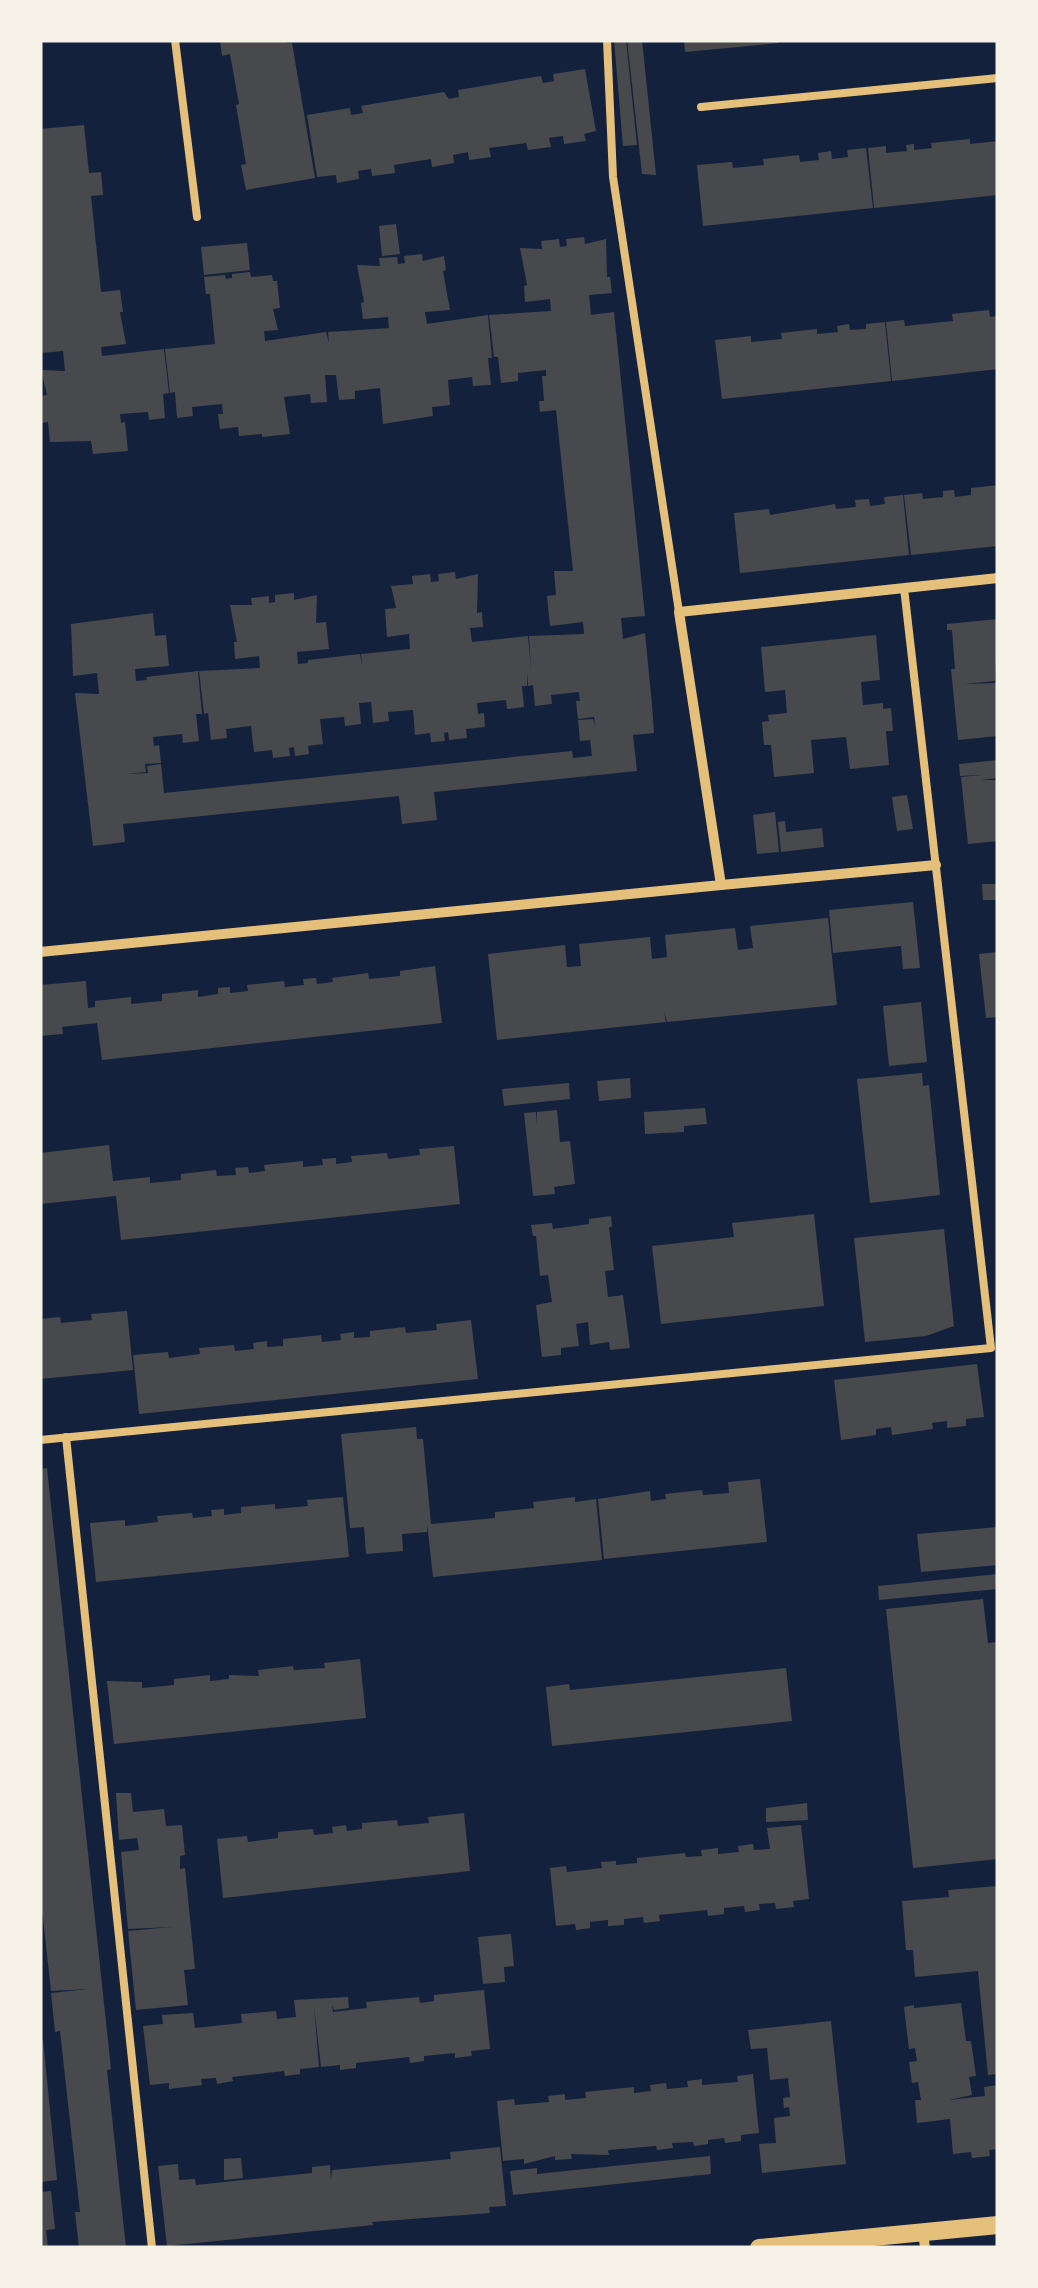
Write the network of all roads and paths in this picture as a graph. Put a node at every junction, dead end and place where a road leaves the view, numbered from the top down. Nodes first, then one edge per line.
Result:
1 (174, 40) edge
2 (607, 40) edge
3 (998, 78) edge
4 (701, 107) dead end
5 (196, 218) dead end
6 (998, 578) edge
7 (904, 588) junction
8 (679, 612) junction
9 (936, 865) junction
10 (721, 885) junction
11 (40, 952) edge
12 (66, 1437) junction
13 (40, 1440) edge
14 (998, 2225) edge
15 (924, 2240) edge
16 (152, 2248) edge
17 (759, 2248) edge

1 - 5 lane
2 - 8 lane
3 - 4 lane
6 - 7 street
7 - 8 street
7 - 9 lane
8 - 10 street
9 - 10 street
9 - 12 lane
10 - 11 street
12 - 13 lane
12 - 16 lane
14 - 15 street
15 - 17 street

